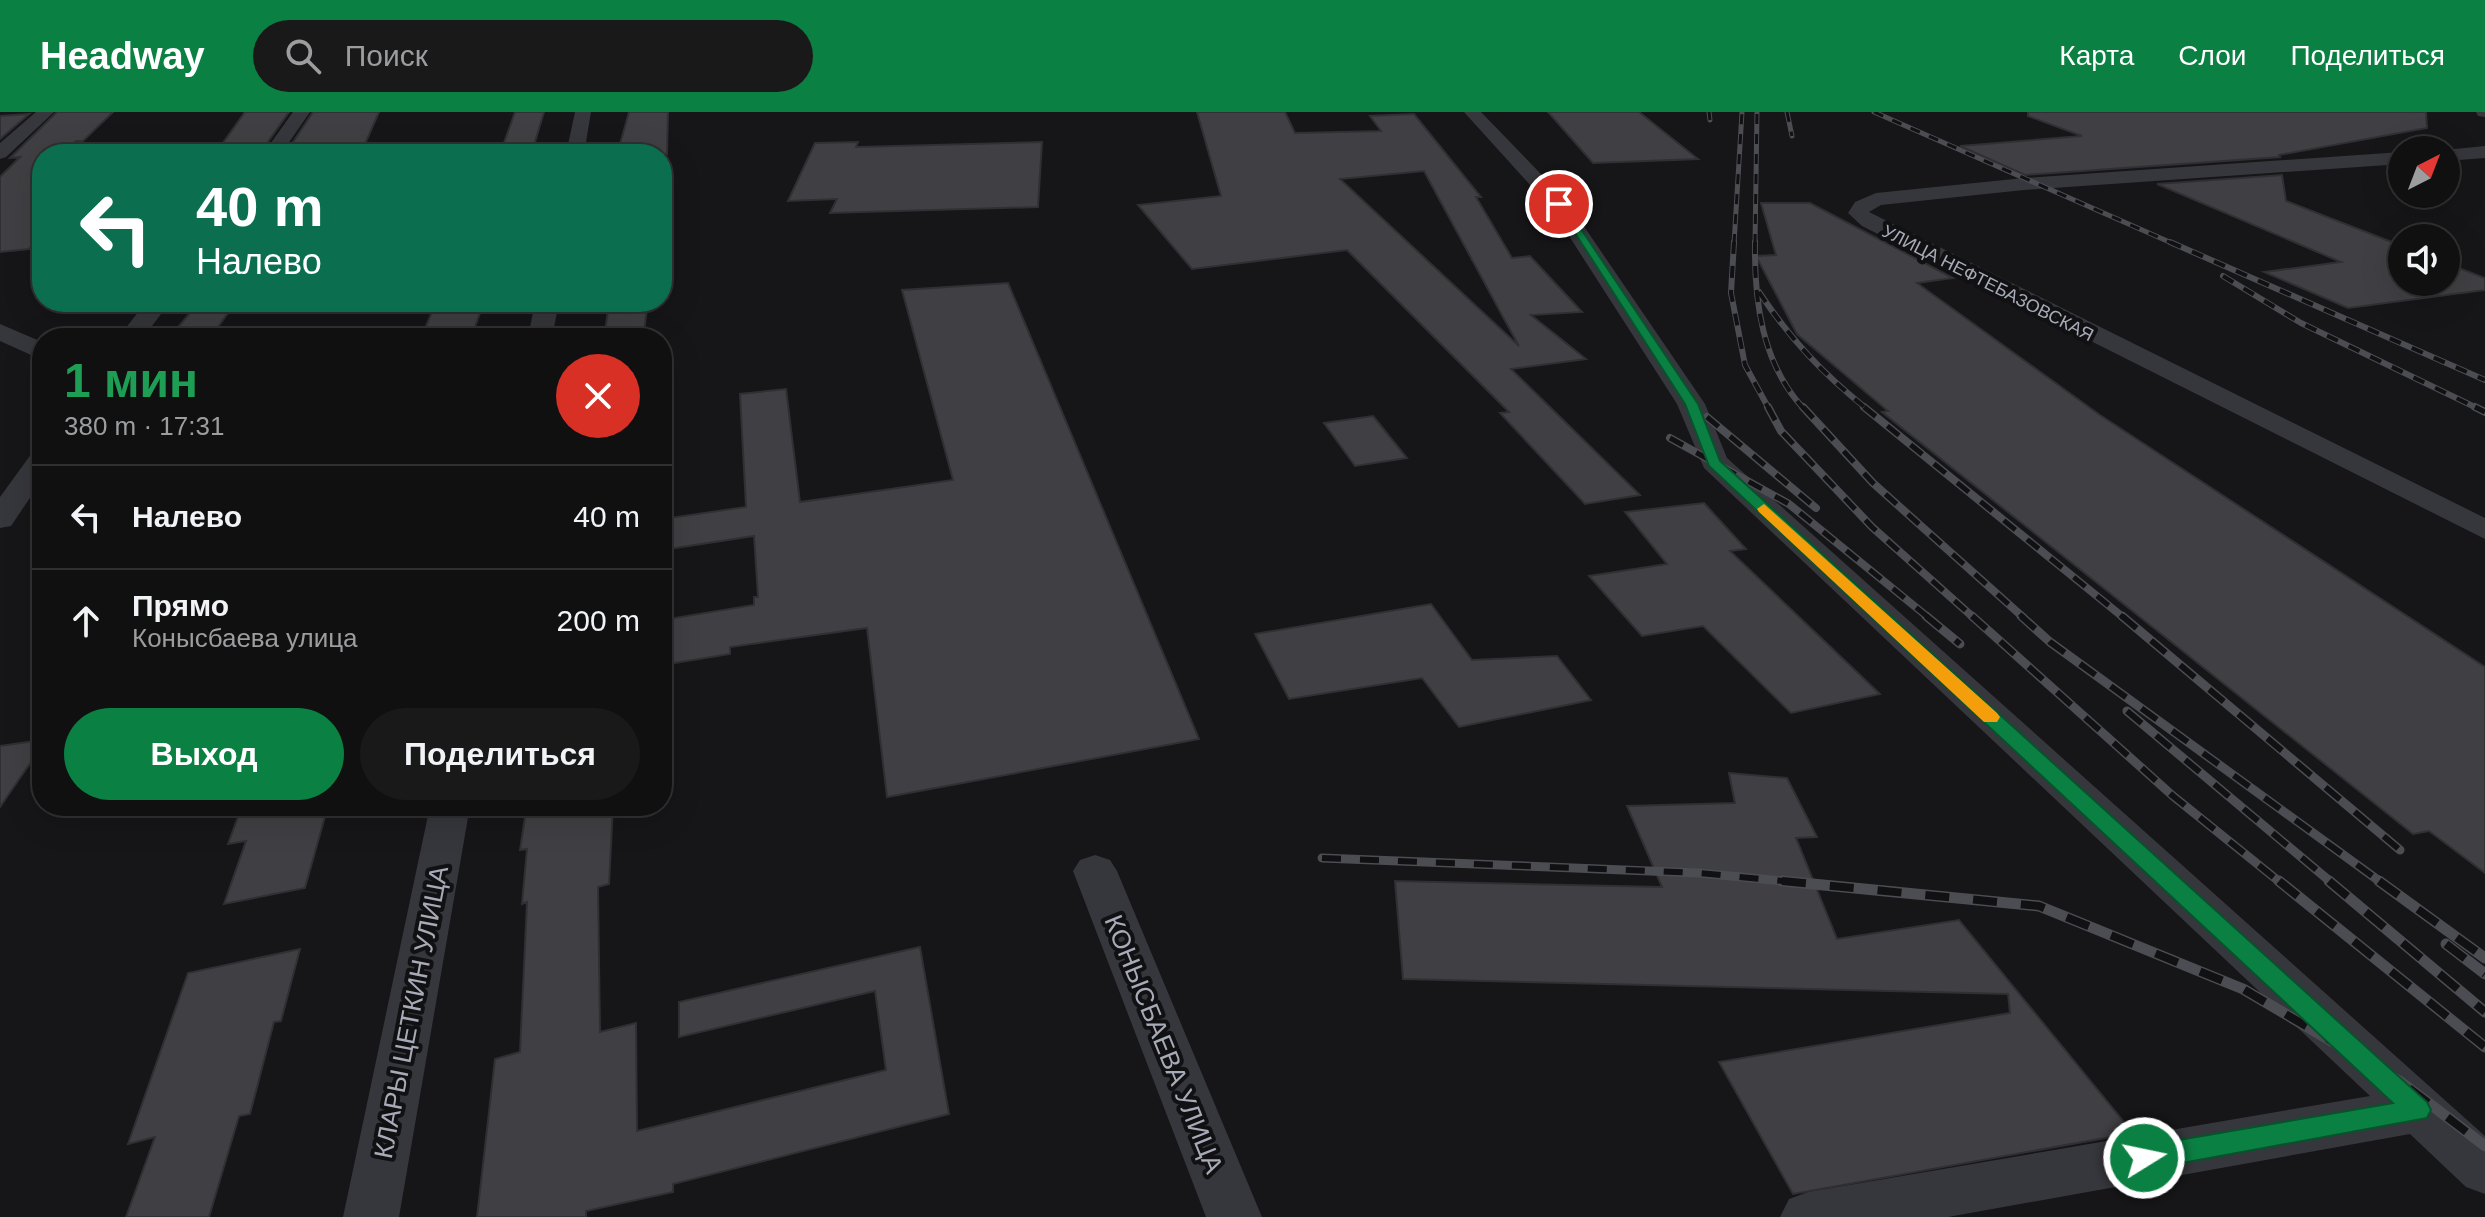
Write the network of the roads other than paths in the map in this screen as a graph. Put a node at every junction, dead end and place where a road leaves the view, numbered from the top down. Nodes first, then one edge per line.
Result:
1 (46, 112) edge
2 (302, 112) edge
3 (583, 112) edge
4 (1472, 112) edge
5 (279, 144) edge
6 (577, 144) edge
7 (2485, 152) edge
8 (0, 153) edge
9 (2460, 154) edge
10 (2388, 159) edge
11 (150, 312) edge
12 (138, 328) edge
13 (0, 331) edge
14 (32, 347) edge
15 (32, 473) edge
16 (0, 519) edge
17 (2485, 530) edge
18 (448, 816) edge
19 (1095, 871) dead end
20 (2418, 1110) junction
21 (2485, 1170) edge
22 (371, 1217) edge
23 (1234, 1217) edge
24 (1808, 1217) edge

1 - 8 street
2 - 5 street
3 - 6 street
4 - 20 street
7 - 9 street
10 - 17 street, УЛИЦА НЕФТЕБАЗОВСКАЯ
11 - 12 street
13 - 14 street
15 - 16 street
18 - 22 street, КЛАРЫ ЦЕТКИН УЛИЦА
19 - 23 street, КОНЫСБАЕВА УЛИЦА
20 - 21 street
20 - 24 street

